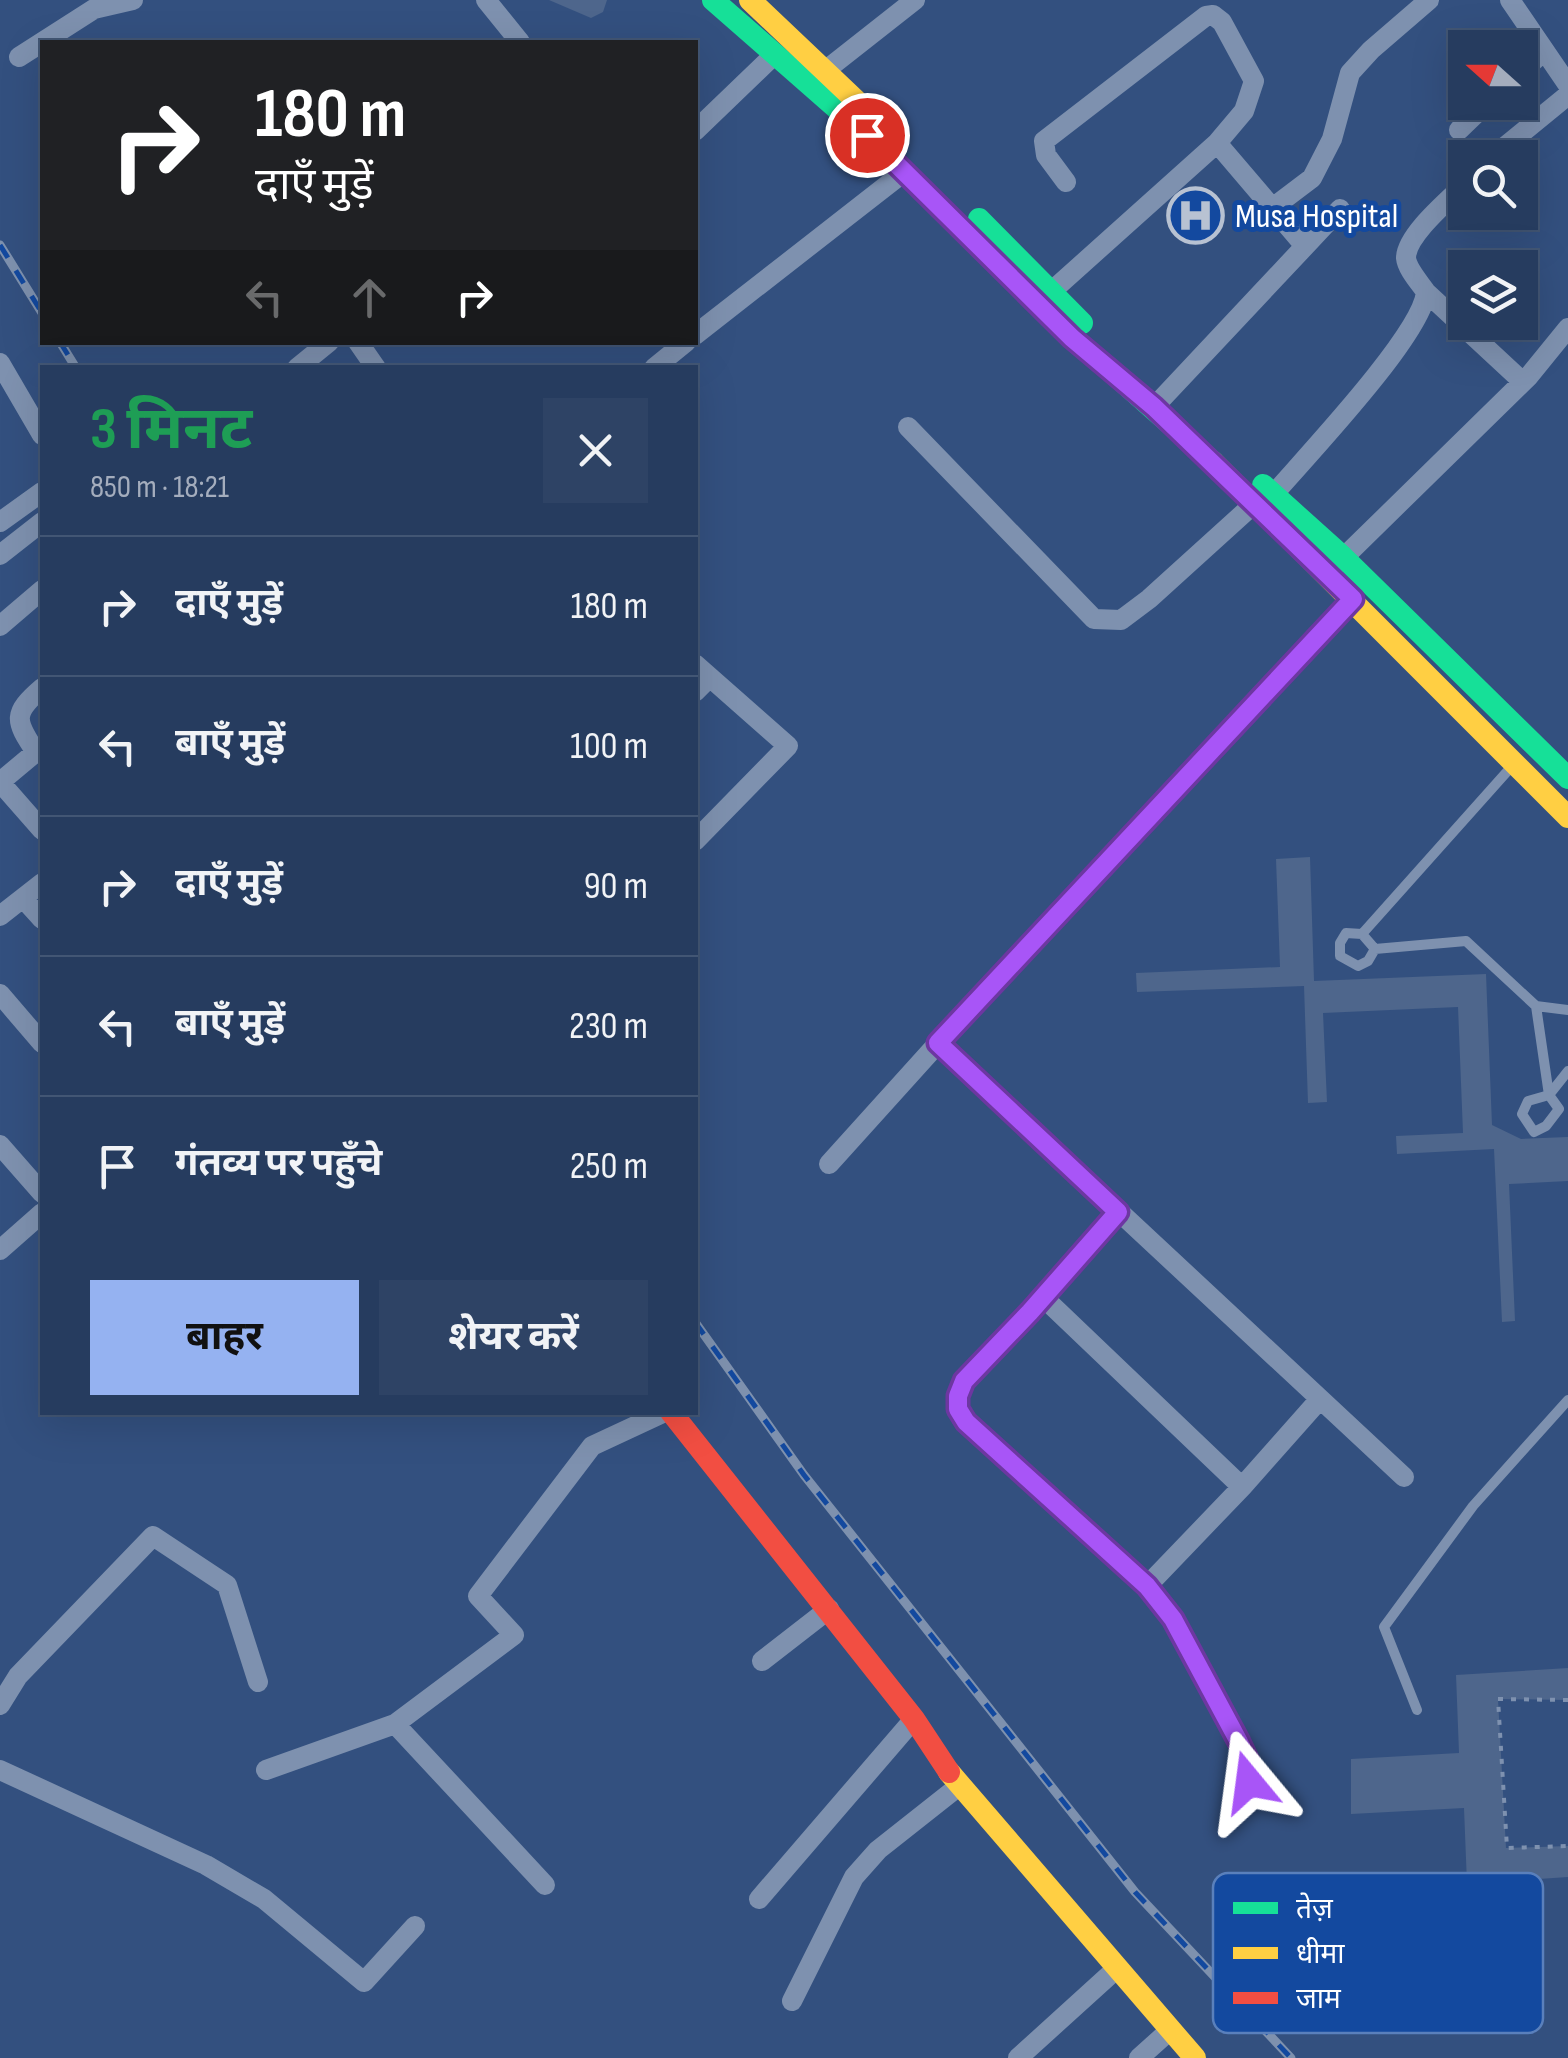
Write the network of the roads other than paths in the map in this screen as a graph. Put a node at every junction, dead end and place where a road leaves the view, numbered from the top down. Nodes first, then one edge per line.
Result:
1 (133, 0) edge
2 (486, 0) edge
3 (713, 0) edge
4 (750, 0) edge
5 (915, 0) edge
6 (1429, 0) edge
7 (1510, 0) edge
8 (56, 39) edge
9 (517, 40) edge
10 (40, 47) edge
11 (775, 54) junction
12 (19, 57) dead end
13 (1555, 57) edge
14 (819, 79) junction
15 (1568, 85) edge
16 (1568, 95) edge
17 (1469, 120) edge
18 (698, 127) edge
19 (1458, 130) dead end
20 (1513, 140) edge
21 (1217, 142) junction
22 (904, 172) junction
23 (1066, 182) dead end
24 (1448, 201) edge
25 (1340, 209) dead end
26 (1271, 210) junction
27 (1304, 245) junction
28 (1426, 292) junction
29 (1045, 297) junction
30 (1568, 328) edge
31 (698, 329) edge
32 (325, 345) edge
33 (680, 345) edge
34 (0, 364) edge
35 (301, 365) edge
36 (657, 365) edge
37 (1524, 382) junction
38 (20, 396) junction
39 (1160, 400) junction
40 (0, 408) edge
41 (908, 427) dead end
42 (40, 432) edge
43 (40, 493) edge
44 (1264, 502) junction
45 (0, 522) edge
46 (40, 524) edge
47 (0, 556) edge
48 (1335, 566) junction
49 (40, 592) edge
50 (1353, 599) junction
51 (0, 626) edge
52 (700, 678) edge
53 (40, 690) edge
54 (1514, 764) junction
55 (1568, 778) edge
56 (0, 782) edge
57 (1568, 817) edge
58 (40, 828) edge
59 (698, 838) edge
60 (40, 885) edge
61 (23, 898) junction
62 (0, 916) edge
63 (40, 917) edge
64 (1362, 934) junction
65 (1375, 948) junction
66 (0, 994) edge
67 (1536, 1006) junction
68 (1568, 1010) edge
69 (40, 1041) edge
70 (938, 1043) junction
71 (1568, 1072) edge
72 (0, 1145) edge
73 (830, 1164) dead end
74 (40, 1192) edge
75 (1118, 1212) junction
76 (40, 1216) edge
77 (0, 1250) edge
78 (1043, 1297) junction
79 (1320, 1399) junction
80 (1568, 1400) edge
81 (661, 1415) edge
82 (670, 1415) edge
83 (1404, 1476) dead end
84 (1242, 1487) junction
85 (1147, 1586) junction
86 (829, 1609) junction
87 (762, 1660) dead end
88 (258, 1682) dead end
89 (0, 1704) edge
90 (1417, 1710) dead end
91 (914, 1719) junction
92 (395, 1724) junction
93 (0, 1770) edge
94 (266, 1770) dead end
95 (1249, 1782) dead end
96 (959, 1786) junction
97 (545, 1885) dead end
98 (759, 1900) dead end
99 (416, 1926) dead end
100 (1115, 1970) junction
101 (792, 2001) dead end
102 (1169, 2031) junction
103 (1018, 2058) edge
104 (1139, 2058) edge
105 (1195, 2058) edge

1 - 8 street
2 - 9 street
3 - 11 main road
4 - 14 main road
5 - 14 street
6 - 26 street
7 - 13 street
10 - 12 street
11 - 14 main road
11 - 18 street
13 - 15 street
14 - 22 main road
14 - 29 main road
16 - 20 street
17 - 19 street
21 - 23 street
21 - 26 street
21 - 29 street
22 - 29 main road
22 - 31 street
24 - 28 street
25 - 27 street
26 - 27 street
27 - 39 street
28 - 37 street
28 - 44 street
29 - 39 main road
30 - 37 street
32 - 35 street
33 - 36 street
34 - 38 street
37 - 48 street
38 - 40 street
38 - 42 street
39 - 44 main road
41 - 44 street
43 - 45 street
44 - 48 main road
46 - 47 street
48 - 50 main road
48 - 55 main road
49 - 51 street
50 - 54 main road
50 - 70 street
52 - 59 street
53 - 56 street
54 - 57 main road
54 - 64 lane
56 - 58 street
60 - 61 street
61 - 62 street
61 - 63 street
64 - 65 lane
64 - 65 lane
65 - 67 lane
66 - 69 street
67 - 68 lane
67 - 71 lane
70 - 73 street
70 - 75 street
72 - 74 street
75 - 78 street
75 - 79 street
76 - 77 street
78 - 84 street
78 - 85 street
79 - 83 street
79 - 84 street
80 - 90 lane
81 - 92 street
82 - 86 main road
84 - 85 street
85 - 95 street
86 - 87 street
86 - 91 main road
88 - 89 street
91 - 96 main road
91 - 98 street
92 - 94 street
92 - 97 street
93 - 99 street
96 - 100 main road
96 - 101 street
100 - 102 main road
100 - 103 street
102 - 104 street
102 - 105 main road

